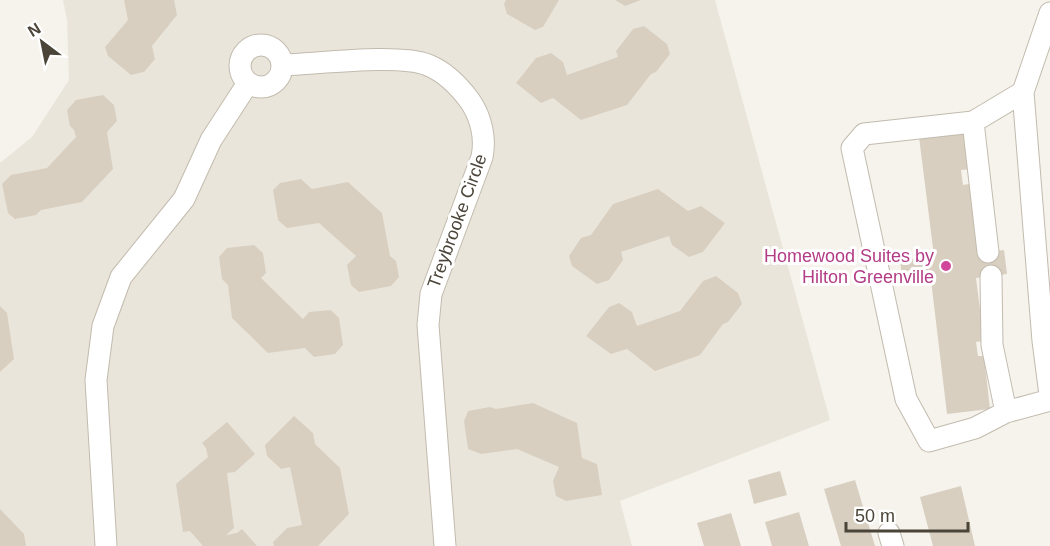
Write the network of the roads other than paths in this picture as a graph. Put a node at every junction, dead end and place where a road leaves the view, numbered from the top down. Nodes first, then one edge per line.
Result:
1 (1050, 13) edge
2 (282, 65) junction
3 (248, 83) junction
4 (1023, 92) junction
5 (973, 122) junction
6 (988, 252) dead end
7 (991, 276) dead end
8 (1050, 395) edge
9 (1050, 400) edge
10 (1006, 412) junction
11 (106, 546) edge
12 (445, 546) edge

1 - 4 street
2 - 3 street
2 - 3 street
2 - 12 street, Treybrooke Circle
3 - 11 street
4 - 5 street
4 - 8 street
5 - 6 street
5 - 10 street
7 - 10 street
9 - 10 street

